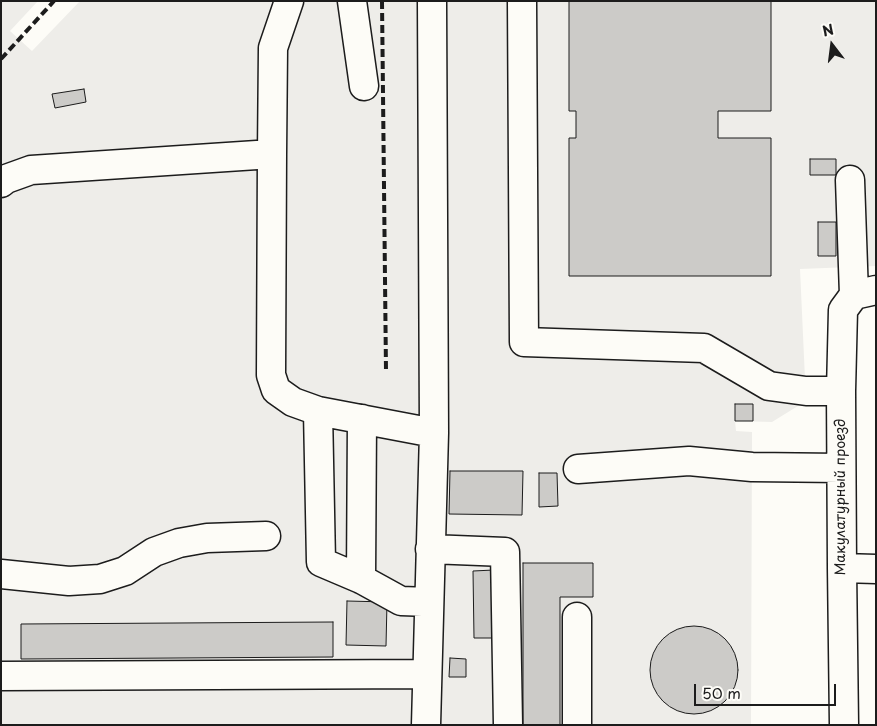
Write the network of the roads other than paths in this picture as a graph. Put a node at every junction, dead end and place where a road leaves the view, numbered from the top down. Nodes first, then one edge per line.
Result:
1 (289, 1) edge
2 (352, 1) edge
3 (432, 1) edge
4 (522, 1) edge
5 (364, 86) dead end
6 (272, 154) junction
7 (850, 180) dead end
8 (1, 183) edge
9 (865, 292) edge
10 (841, 391) junction
11 (318, 411) junction
12 (362, 419) junction
13 (434, 433) junction
14 (841, 468) junction
15 (578, 469) dead end
16 (266, 536) dead end
17 (430, 550) junction
18 (842, 568) junction
19 (876, 569) edge
20 (1, 574) edge
21 (361, 580) junction
22 (429, 602) junction
23 (577, 617) dead end
24 (426, 674) junction
25 (1, 676) edge
26 (426, 725) edge
27 (508, 725) edge
28 (577, 725) edge
29 (844, 725) edge

1 - 6 street
2 - 5 street
3 - 13 street
4 - 10 street
6 - 8 street
6 - 11 street
7 - 9 street
9 - 10 street, Макулатурный проезд
10 - 14 street, Макулатурный проезд
11 - 12 street
11 - 21 street
12 - 13 street
12 - 21 street
13 - 17 street
14 - 15 street
14 - 18 street, Макулатурный проезд
16 - 20 street
17 - 22 street
17 - 27 street
18 - 19 street
18 - 29 street, Макулатурный проезд
21 - 22 street
22 - 24 street
23 - 28 street
24 - 25 street
24 - 26 street

